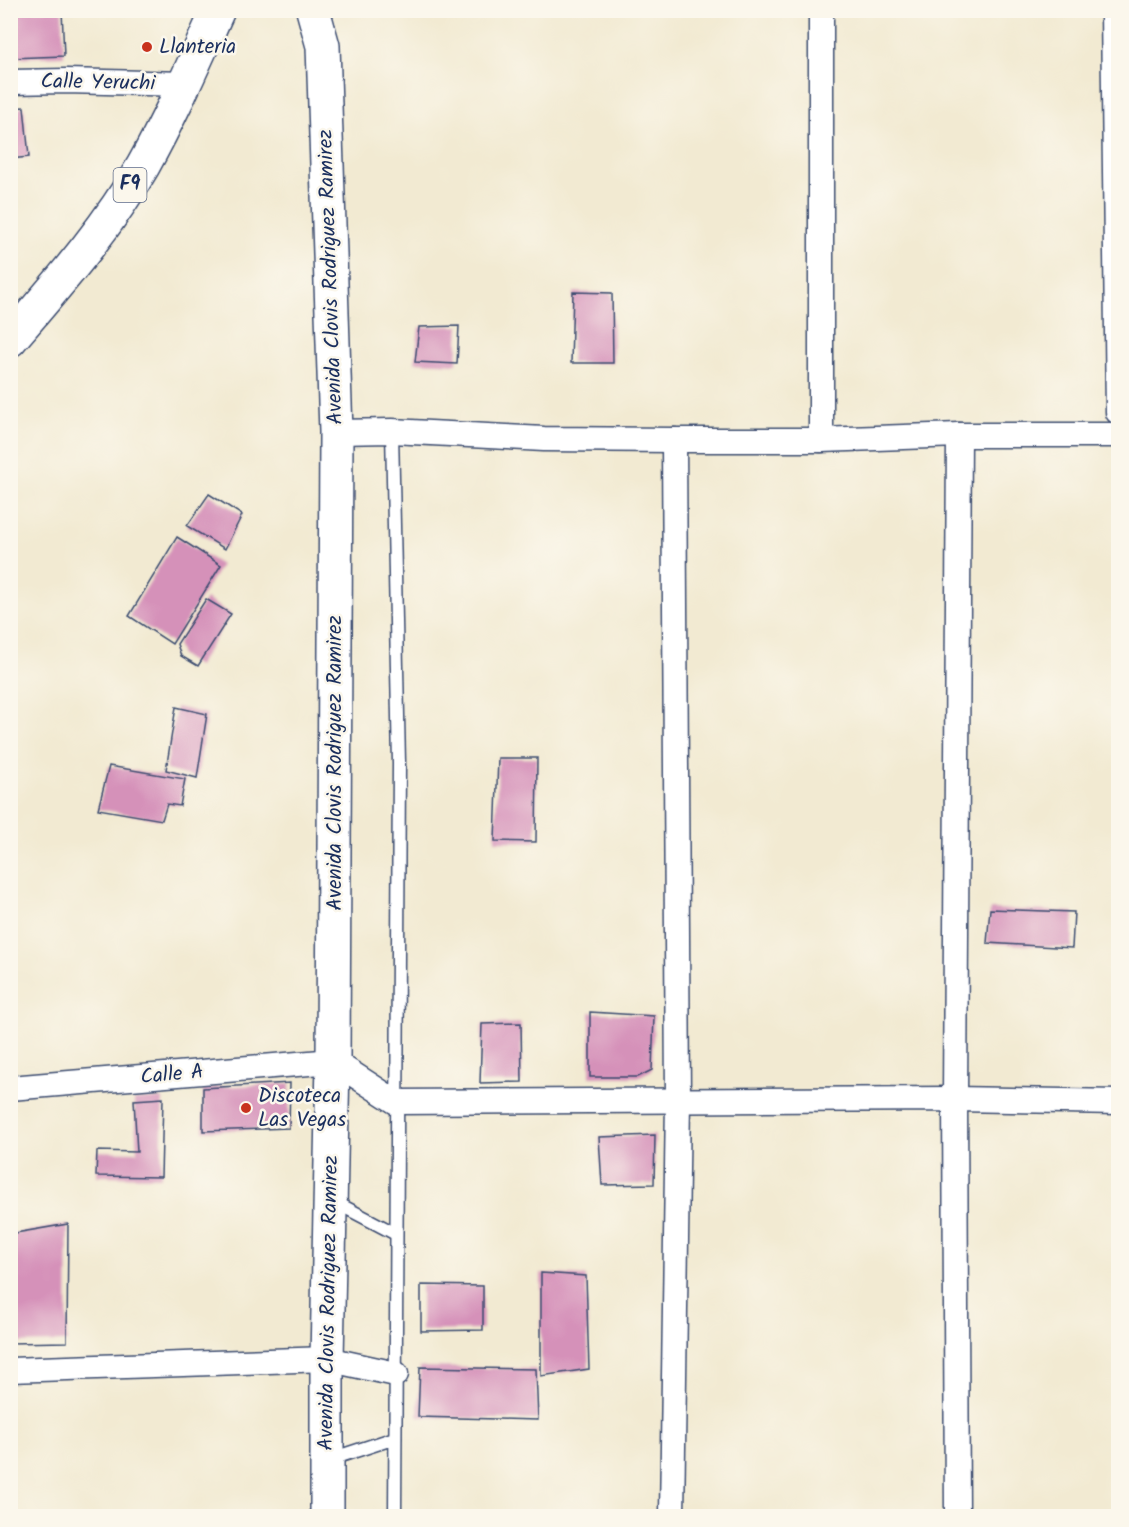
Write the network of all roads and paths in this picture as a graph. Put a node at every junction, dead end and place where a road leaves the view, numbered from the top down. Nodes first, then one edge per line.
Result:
1 (218, 10) edge
2 (313, 10) edge
3 (821, 10) edge
4 (1113, 10) edge
5 (10, 82) edge
6 (184, 84) junction
7 (10, 340) edge
8 (1119, 412) edge
9 (392, 430) junction
10 (336, 432) junction
11 (959, 435) junction
12 (1119, 435) edge
13 (674, 440) junction
14 (821, 440) junction
15 (333, 1061) junction
16 (10, 1088) edge
17 (678, 1100) junction
18 (955, 1100) junction
19 (396, 1102) junction
20 (1119, 1102) edge
21 (330, 1200) junction
22 (396, 1234) junction
23 (327, 1359) junction
24 (10, 1370) edge
25 (396, 1374) junction
26 (395, 1438) junction
27 (327, 1460) junction
28 (327, 1516) edge
29 (395, 1516) edge
30 (672, 1516) edge
31 (957, 1516) edge

1 - 6 main road, F9
2 - 10 main road, Avenida Clovis Rodriguez Ramirez
3 - 14 street
4 - 8 street
5 - 6 street, Calle Yeruchi
6 - 7 main road, F9
9 - 10 street
9 - 13 street
9 - 19 lane
10 - 15 main road, Avenida Clovis Rodriguez Ramirez
11 - 12 street
11 - 14 street
11 - 18 street
13 - 14 street
13 - 17 street
15 - 16 street, Calle A
15 - 19 street
15 - 21 main road, Avenida Clovis Rodriguez Ramirez
17 - 18 street
17 - 19 street
17 - 30 street
18 - 20 street
18 - 31 street
19 - 22 lane
21 - 22 lane
21 - 23 main road, Avenida Clovis Rodriguez Ramirez
22 - 25 lane
23 - 24 street
23 - 25 street
23 - 27 main road, Avenida Clovis Rodriguez Ramirez
25 - 26 lane
26 - 27 lane
26 - 29 lane
27 - 28 main road, Avenida Clovis Rodriguez Ramirez

